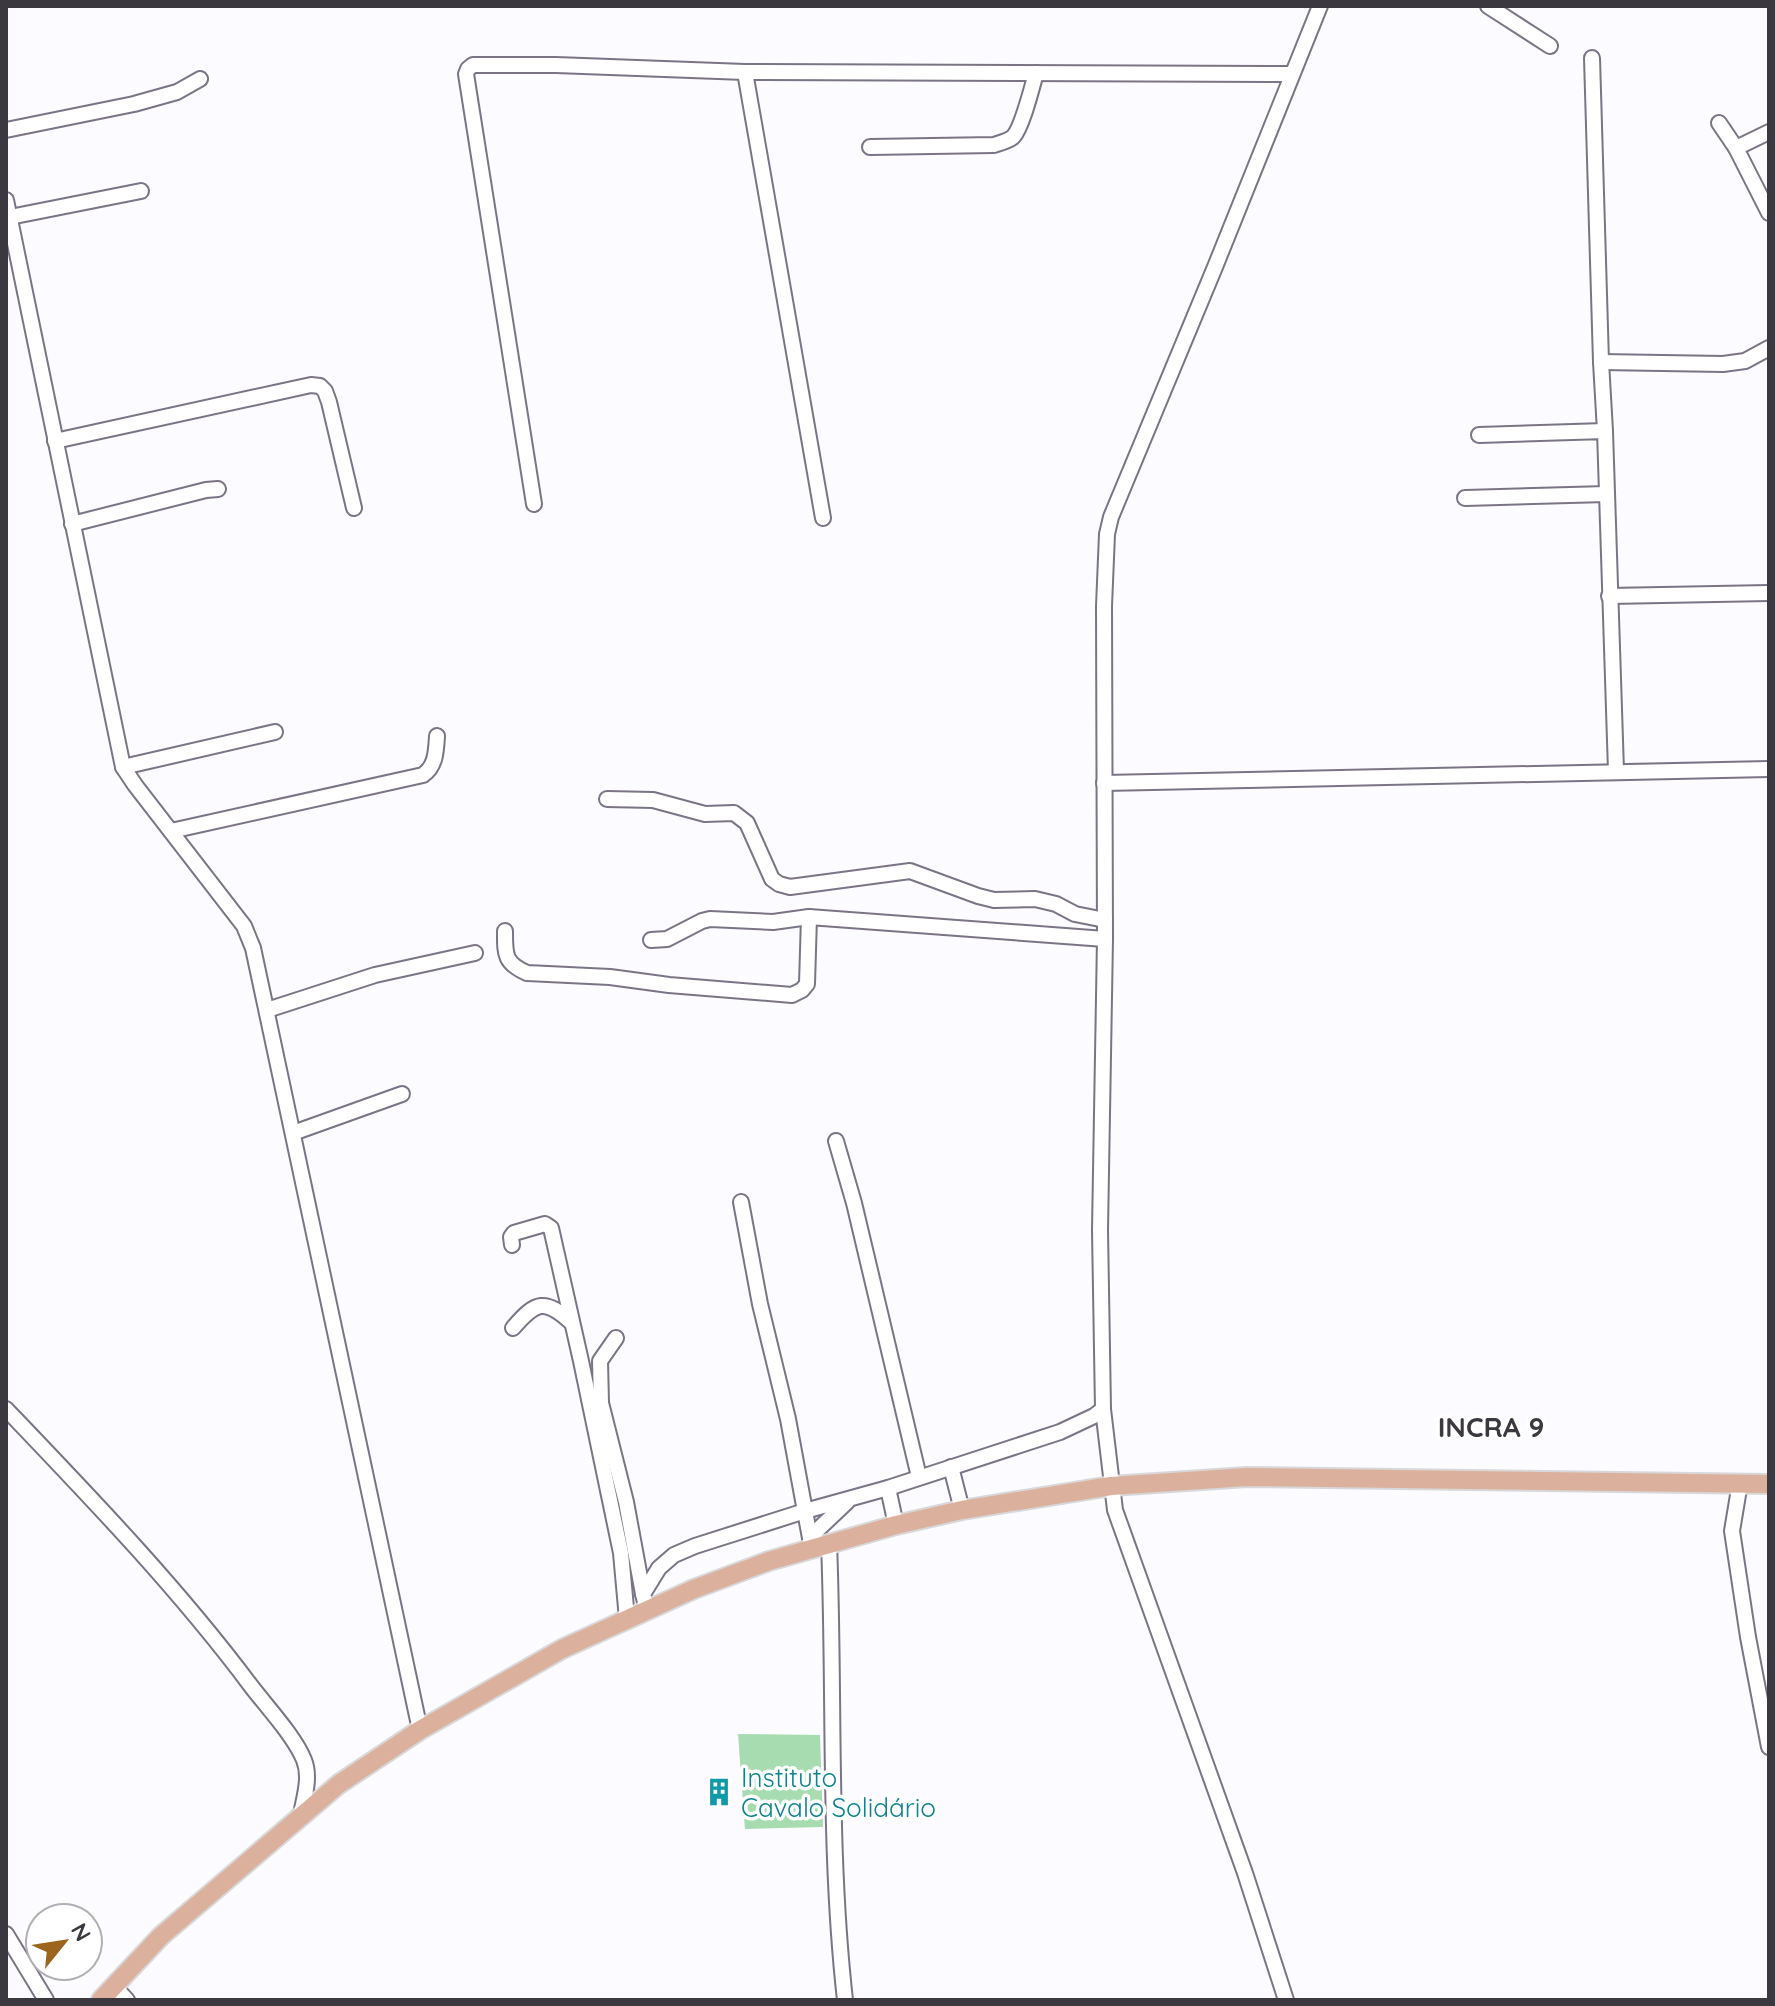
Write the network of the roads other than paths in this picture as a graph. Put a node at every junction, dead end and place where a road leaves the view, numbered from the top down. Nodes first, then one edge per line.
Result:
1 (1320, 6) edge
2 (1488, 6) edge
3 (1550, 46) dead end
4 (1592, 58) dead end
5 (745, 72) junction
6 (1036, 73) junction
7 (1292, 74) junction
8 (200, 79) dead end
9 (1719, 123) dead end
10 (6, 130) edge
11 (1769, 132) edge
12 (870, 147) dead end
13 (1736, 148) junction
14 (141, 191) dead end
15 (6, 200) edge
16 (1769, 213) edge
17 (10, 217) junction
18 (1769, 348) edge
19 (1601, 362) junction
20 (1605, 431) junction
21 (1479, 435) dead end
22 (55, 441) junction
23 (218, 489) dead end
24 (1607, 494) junction
25 (1465, 498) dead end
26 (534, 504) dead end
27 (354, 508) dead end
28 (823, 518) dead end
29 (72, 524) junction
30 (1769, 593) edge
31 (1609, 596) junction
32 (275, 732) dead end
33 (437, 736) dead end
34 (123, 767) junction
35 (1769, 769) edge
36 (1616, 771) junction
37 (1104, 783) junction
38 (607, 799) dead end
39 (171, 831) junction
40 (809, 917) junction
41 (1105, 920) junction
42 (505, 931) dead end
43 (1105, 939) junction
44 (651, 940) dead end
45 (475, 953) dead end
46 (267, 1010) junction
47 (402, 1094) dead end
48 (293, 1133) junction
49 (836, 1141) dead end
50 (741, 1202) dead end
51 (512, 1245) dead end
52 (572, 1323) junction
53 (513, 1328) dead end
54 (616, 1338) dead end
55 (6, 1409) edge
56 (1103, 1409) junction
57 (951, 1467) junction
58 (919, 1477) junction
59 (1740, 1483) junction
60 (1769, 1484) edge
61 (1111, 1486) junction
62 (888, 1488) junction
63 (850, 1499) junction
64 (962, 1510) junction
65 (805, 1511) junction
66 (896, 1525) junction
67 (817, 1543) junction
68 (645, 1602) junction
69 (627, 1619) junction
70 (420, 1730) junction
71 (1769, 1747) edge
72 (301, 1814) junction
73 (6, 1934) edge
74 (36, 1992) edge
75 (108, 1993) edge
76 (46, 2000) edge
77 (127, 2000) edge
78 (845, 2000) edge
79 (1286, 2000) edge

1 - 7 street
2 - 3 street
4 - 19 street
5 - 6 street
5 - 26 street
5 - 28 street
6 - 7 street
6 - 12 street
7 - 37 street
8 - 10 street
9 - 13 street
11 - 13 street
13 - 16 street
14 - 17 street
15 - 17 street
17 - 22 street
18 - 19 street
19 - 20 street
20 - 21 street
20 - 24 street
22 - 27 street
22 - 29 street
23 - 29 street
24 - 25 street
24 - 31 street
29 - 34 street
30 - 31 street
31 - 36 street
32 - 34 street
33 - 39 street
34 - 39 street
35 - 36 street
36 - 37 street
37 - 41 street
38 - 41 street
39 - 46 street
40 - 42 street
40 - 43 street
40 - 44 street
41 - 43 street
43 - 56 street
45 - 46 street
46 - 48 street
47 - 48 street
48 - 70 street
49 - 58 street
50 - 65 street
51 - 52 street
52 - 53 street
52 - 69 street
54 - 68 street
55 - 72 street
56 - 57 street
56 - 61 street
57 - 58 street
57 - 64 street
58 - 62 street
59 - 60 main road
59 - 61 main road
59 - 71 street
61 - 64 main road
61 - 79 street
62 - 63 street
62 - 66 street
63 - 65 street
63 - 67 street
64 - 66 main road
65 - 67 street
65 - 68 street
66 - 67 main road
67 - 68 main road
67 - 78 street
68 - 69 main road
69 - 70 main road
70 - 72 main road
72 - 75 main road
73 - 74 street
74 - 76 street
75 - 77 street

